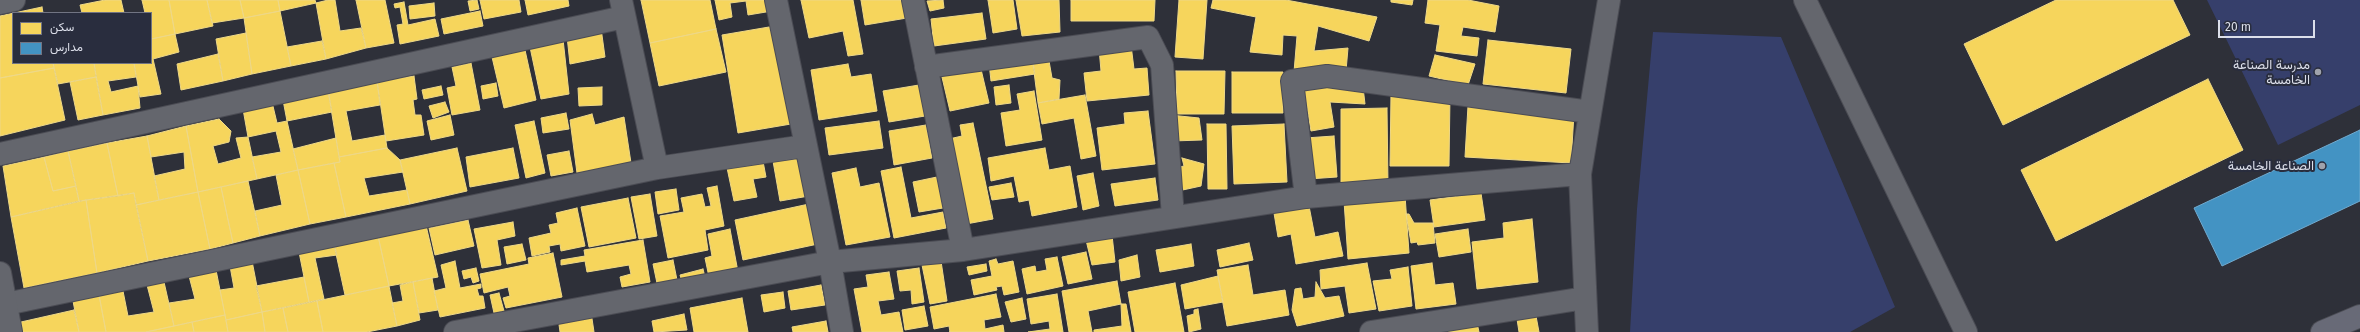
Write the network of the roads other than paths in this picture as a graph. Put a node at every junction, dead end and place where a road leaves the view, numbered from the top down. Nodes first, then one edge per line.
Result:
1 (14, 0) edge
2 (776, 0) edge
3 (912, 0) edge
4 (1609, 0) edge
5 (1805, 0) edge
6 (0, 3) edge
7 (623, 9) edge
8 (926, 67) junction
9 (1590, 112) junction
10 (805, 146) junction
11 (0, 154) edge
12 (657, 168) junction
13 (1580, 174) junction
14 (1306, 197) junction
15 (1173, 217) junction
16 (963, 250) junction
17 (830, 262) junction
18 (0, 273) edge
19 (1585, 298) junction
20 (6, 304) junction
21 (2360, 316) edge
22 (11, 332) edge
23 (454, 332) edge
24 (842, 332) edge
25 (1371, 332) edge
26 (1587, 332) edge
27 (1966, 332) edge
28 (2322, 332) edge

1 - 6 street
2 - 10 street
3 - 8 street
4 - 9 street
5 - 27 street
7 - 11 street
7 - 12 street
8 - 15 street
8 - 16 street
9 - 13 street
9 - 14 street
10 - 12 street
10 - 17 street
12 - 20 street
13 - 14 street
13 - 19 street
14 - 15 street
15 - 16 street
16 - 17 street
17 - 23 street
17 - 24 street
18 - 20 street
19 - 25 street
19 - 26 street
20 - 22 street
21 - 28 main road

